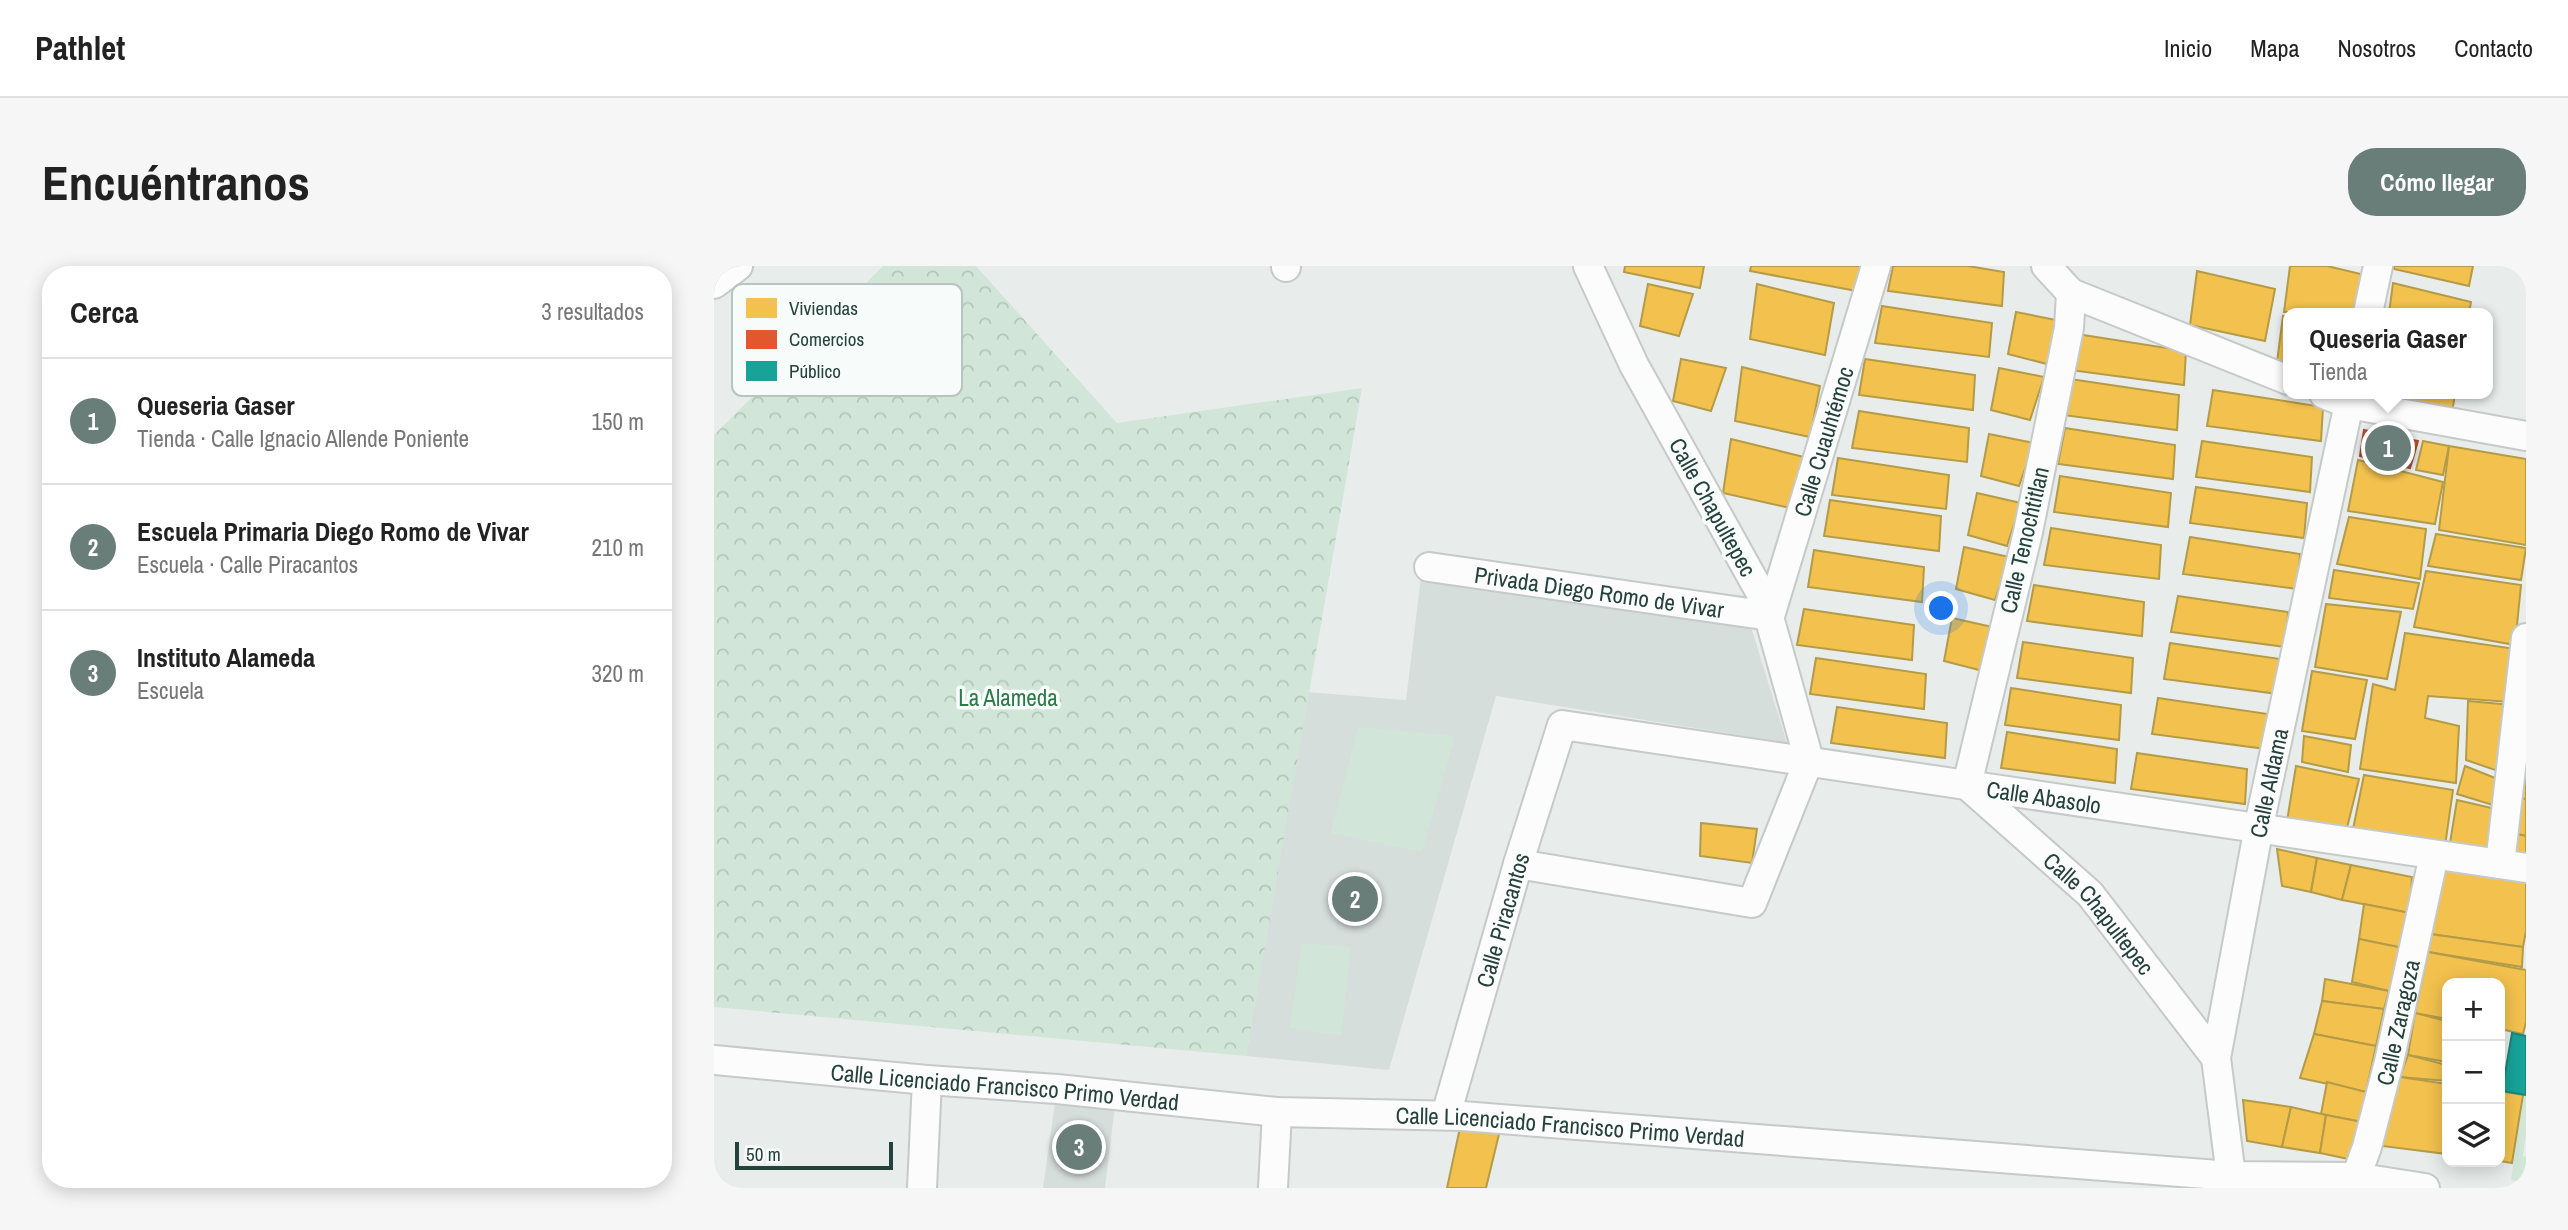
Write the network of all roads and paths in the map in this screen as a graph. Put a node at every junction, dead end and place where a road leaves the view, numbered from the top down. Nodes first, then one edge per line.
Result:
1 (1588, 266) edge
2 (1876, 266) edge
3 (2046, 266) edge
4 (2378, 266) edge
5 (2071, 293) junction
6 (2369, 308) edge
7 (2283, 378) edge
8 (2342, 399) edge
9 (2351, 399) edge
10 (2526, 436) edge
11 (1429, 567) dead end
12 (1770, 616) junction
13 (2526, 638) edge
14 (1562, 725) joint
15 (1809, 760) junction
16 (1966, 785) junction
17 (2259, 828) junction
18 (2434, 855) junction
19 (1518, 864) junction
20 (2513, 866) edge
21 (2216, 1058) junction
22 (714, 1060) edge
23 (927, 1080) junction
24 (1277, 1112) junction
25 (1447, 1115) junction
26 (2231, 1175) junction
27 (2353, 1183) edge
28 (922, 1188) edge
29 (1273, 1188) edge
30 (2425, 1188) edge

1 - 12 street, Calle Chapultepec
2 - 12 street, Calle Cuauhtémoc
3 - 5 street
4 - 6 street
5 - 7 street
5 - 16 street, Calle Tenochtitlan
8 - 17 street, Calle Aldama
9 - 10 street
11 - 12 street, Privada Diego Romo de Vivar
12 - 15 street, Calle Chapultepec
13 - 20 street
14 - 15 street, Calle Abasolo
14 - 19 street, Calle Piracantos
15 - 16 street, Calle Abasolo
15 - 19 street
16 - 17 street, Calle Abasolo
16 - 21 street, Calle Chapultepec
17 - 18 street, Calle Abasolo
17 - 21 street, Calle Aldama
18 - 20 street, Calle Abasolo
18 - 27 street, Calle Zaragoza
19 - 25 street, Calle Piracantos
21 - 26 street, Calle Aldama
22 - 23 street, Calle Licenciado Francisco Primo Verdad
23 - 24 street, Calle Licenciado Francisco Primo Verdad
23 - 28 street
24 - 25 street, Calle Licenciado Francisco Primo Verdad
24 - 29 street
25 - 26 street, Calle Licenciado Francisco Primo Verdad
26 - 27 street, Calle Licenciado Francisco Primo Verdad
27 - 30 street, Calle Licenciado Francisco Primo Verdad

